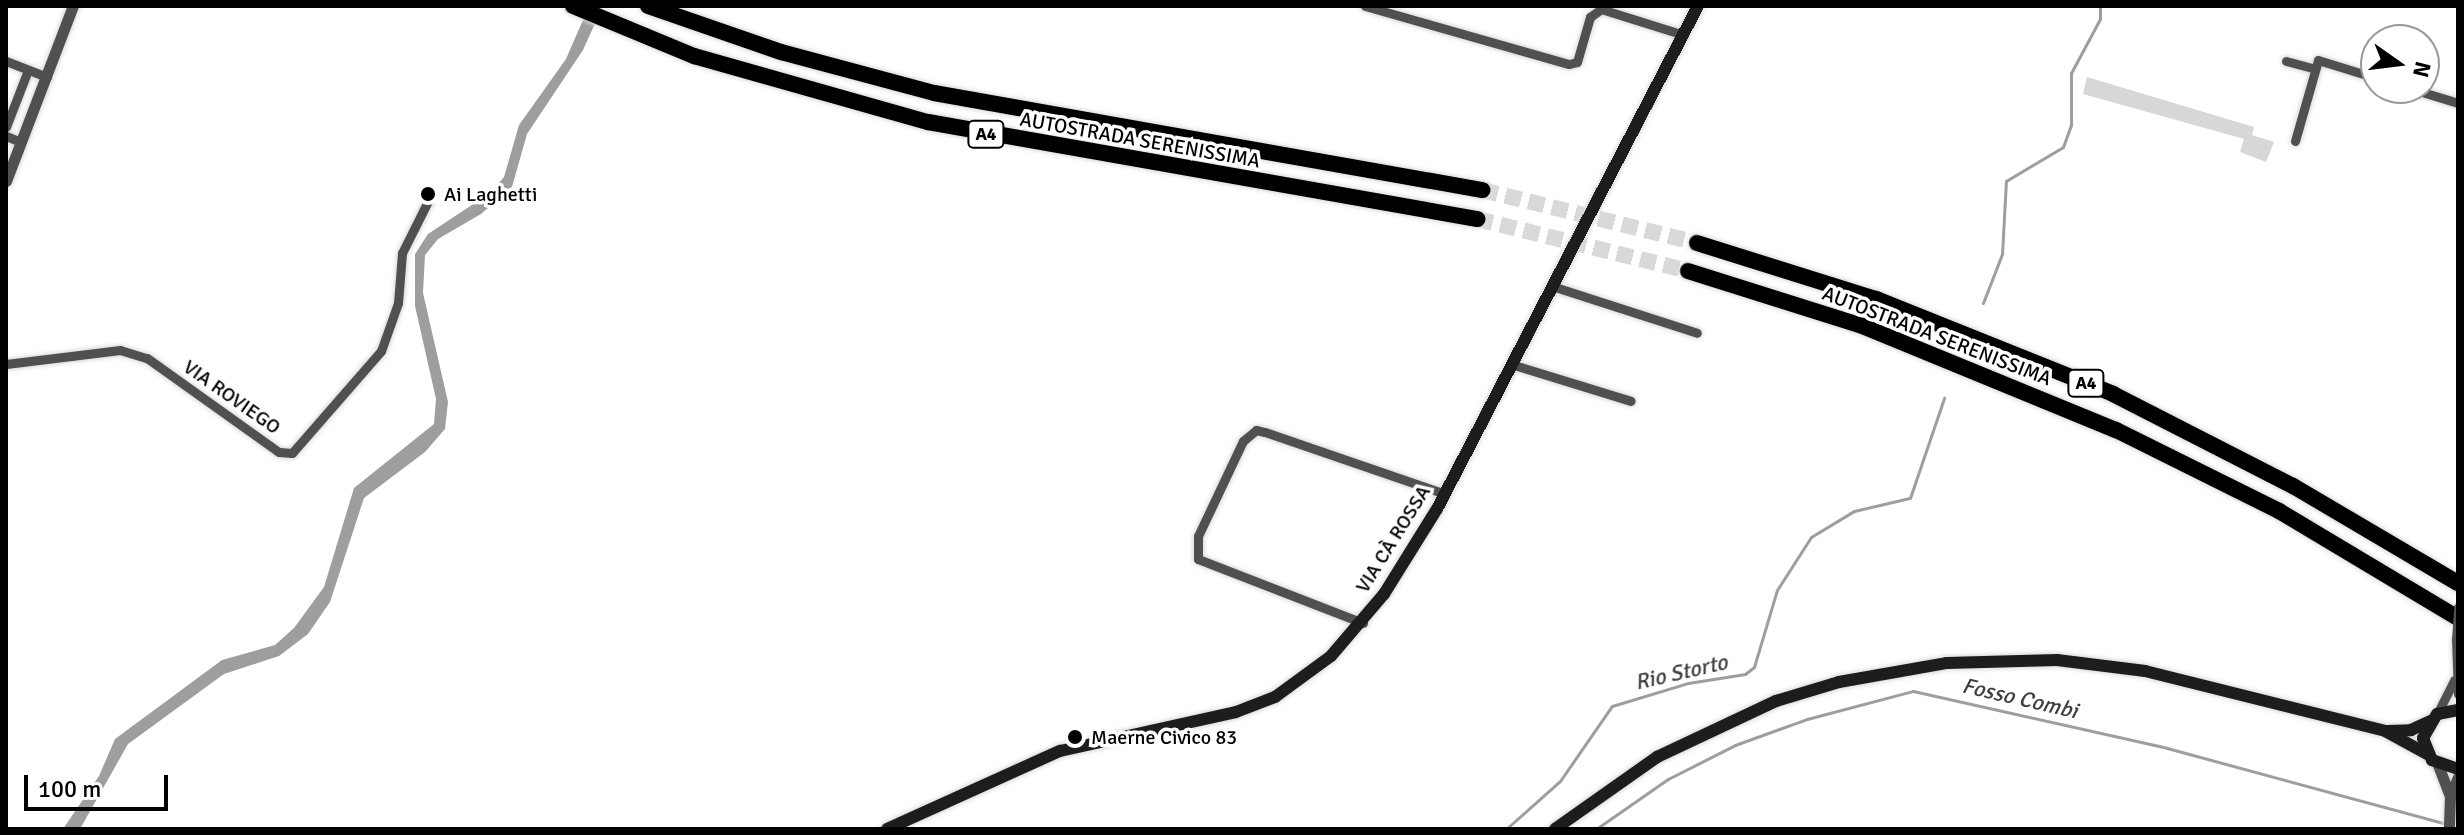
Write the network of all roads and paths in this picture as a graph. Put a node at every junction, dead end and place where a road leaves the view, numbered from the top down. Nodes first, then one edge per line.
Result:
1 (73, 6) edge
2 (573, 6) edge
3 (648, 6) edge
4 (1365, 6) edge
5 (1698, 6) edge
6 (1684, 35) junction
7 (6, 61) edge
8 (2286, 61) dead end
9 (2315, 69) junction
10 (28, 70) junction
11 (2360, 73) edge
12 (47, 77) junction
13 (6, 127) edge
14 (6, 136) edge
15 (2295, 141) dead end
16 (21, 142) junction
17 (6, 181) edge
18 (1482, 190) tunnel mouth
19 (428, 201) dead end
20 (1477, 219) tunnel mouth
21 (1697, 243) tunnel mouth
22 (1688, 271) tunnel mouth
23 (1555, 287) junction
24 (1697, 333) dead end
25 (6, 364) edge
26 (1514, 365) junction
27 (1631, 401) dead end
28 (1445, 494) junction
29 (2458, 583) edge
30 (2458, 607) edge
31 (2458, 618) edge
32 (1363, 623) junction
33 (2456, 639) edge
34 (2454, 680) junction
35 (2458, 694) edge
36 (2458, 710) edge
37 (2433, 718) junction
38 (2385, 731) junction
39 (2427, 754) junction
40 (2438, 765) junction
41 (2458, 769) edge
42 (2458, 777) edge
43 (2450, 796) junction
44 (887, 829) edge
45 (1555, 829) edge
46 (2449, 829) edge

1 - 12 street
2 - 20 highway, AUTOSTRADA SERENISSIMA / A4
3 - 18 highway, AUTOSTRADA SERENISSIMA / A4
4 - 6 street
5 - 6 main road, VIA CÀ ROSSA
6 - 23 main road, VIA CÀ ROSSA
7 - 10 street
8 - 9 street
9 - 11 street
9 - 15 street
10 - 12 street
10 - 13 street
12 - 16 street
14 - 16 street
16 - 17 street
19 - 25 street, VIA ROVIEGO
21 - 29 highway, AUTOSTRADA SERENISSIMA / A4
22 - 31 highway, AUTOSTRADA SERENISSIMA / A4
23 - 24 street
23 - 26 main road, VIA CÀ ROSSA
26 - 27 street
26 - 28 main road, VIA CÀ ROSSA
28 - 32 main road, VIA CÀ ROSSA
28 - 32 street
30 - 33 street, bridge
32 - 44 main road, VIA CÀ ROSSA
33 - 34 street
34 - 35 street
34 - 37 street
36 - 37 main road
37 - 38 main road
37 - 39 main road
38 - 39 main road
38 - 45 main road
39 - 40 main road
40 - 41 main road
40 - 43 street
42 - 43 street
43 - 46 street

